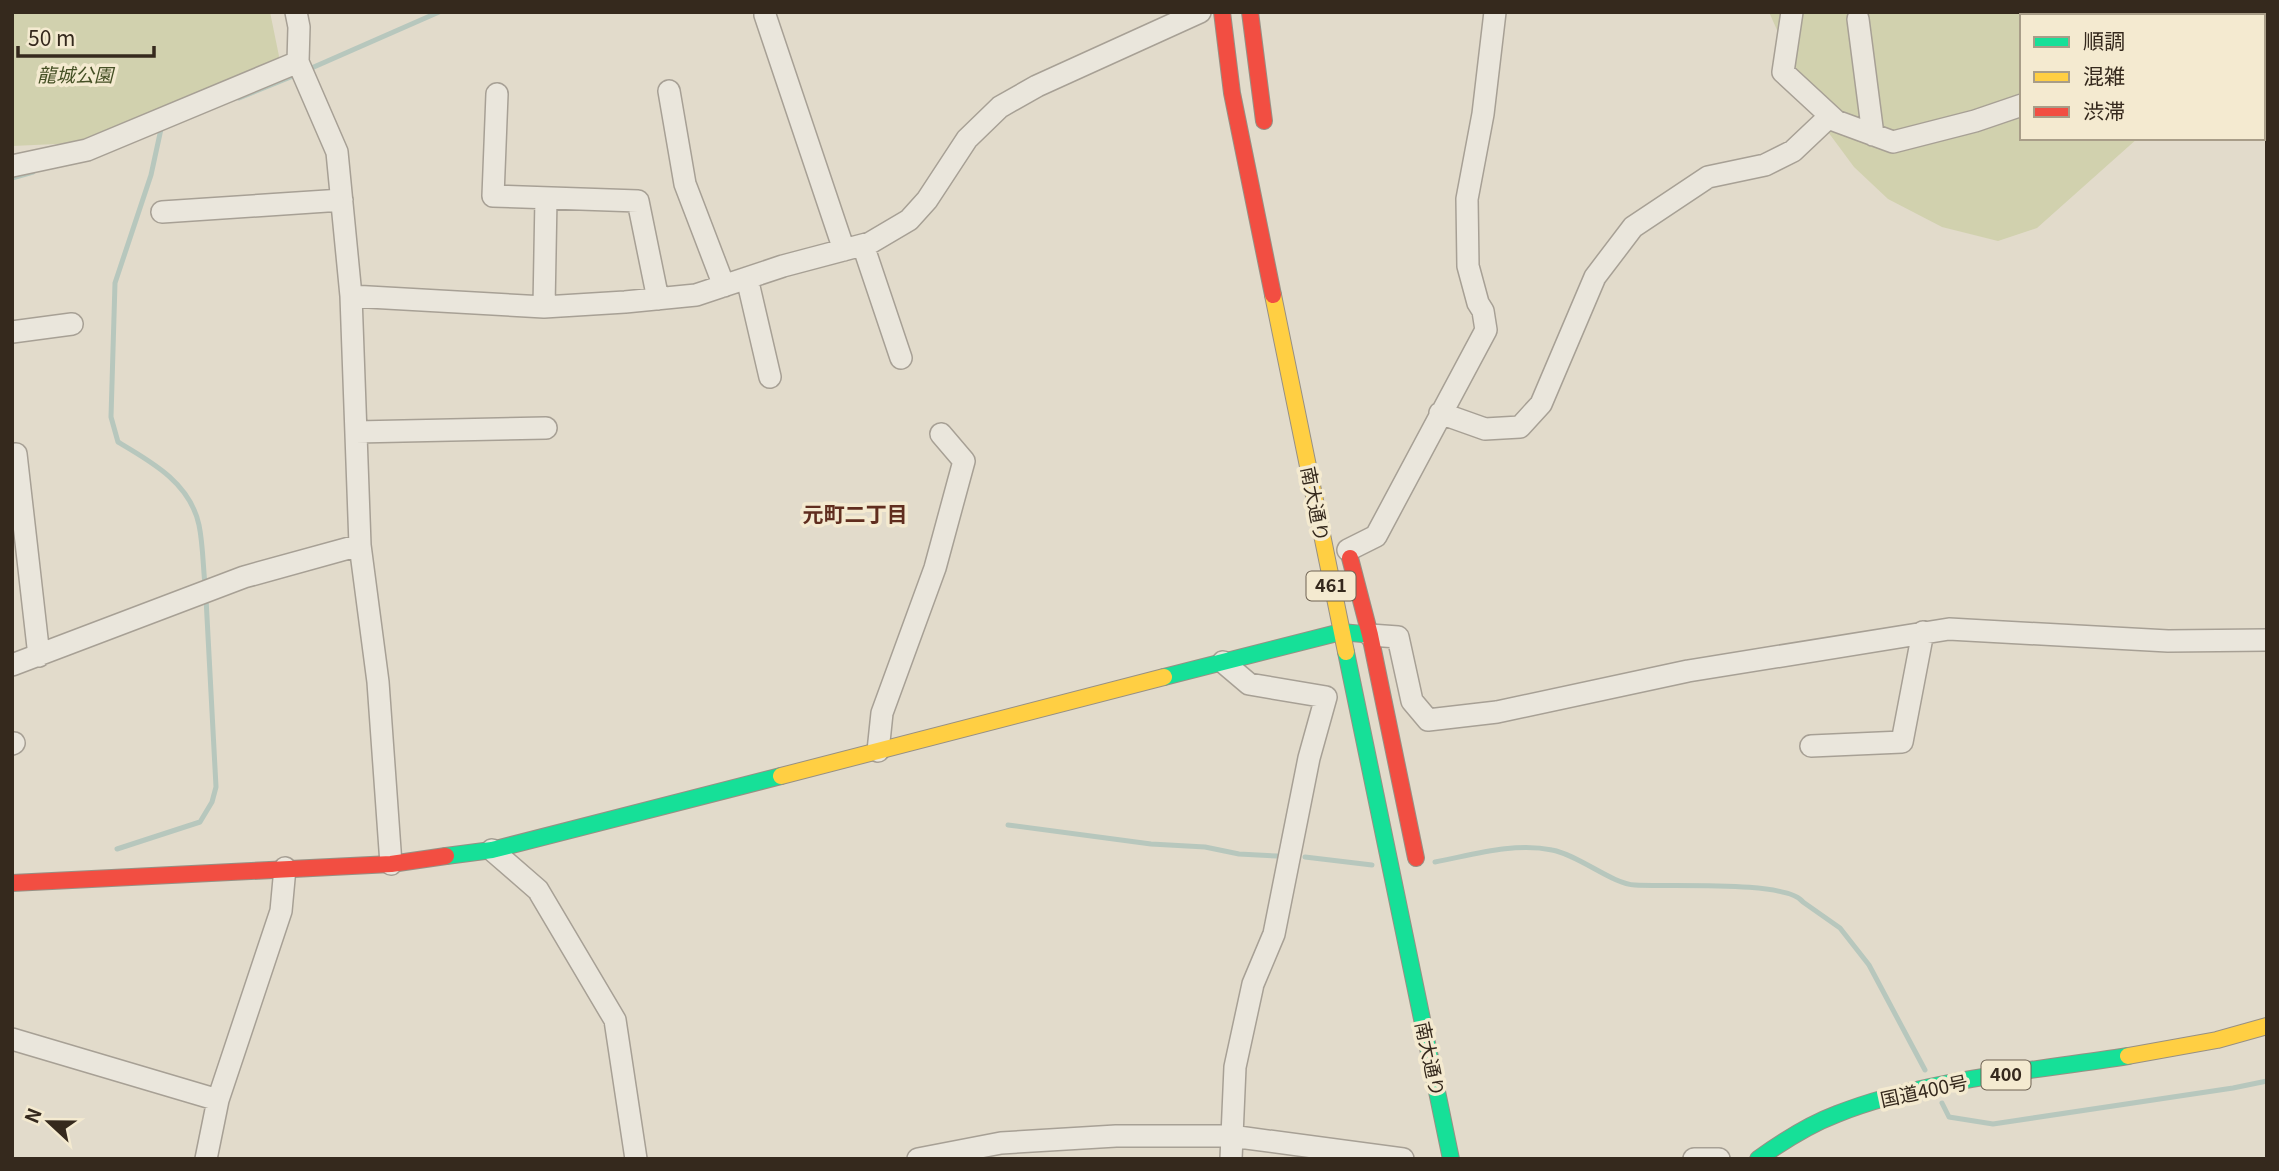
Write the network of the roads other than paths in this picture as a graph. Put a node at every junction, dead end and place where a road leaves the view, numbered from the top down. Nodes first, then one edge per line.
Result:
1 (296, 12) edge
2 (1200, 12) edge
3 (1222, 12) edge
4 (1250, 12) edge
5 (1495, 12) edge
6 (1792, 12) edge
7 (765, 15) dead end
8 (1858, 19) dead end
9 (298, 62) junction
10 (669, 91) dead end
11 (496, 94) dead end
12 (2020, 105) edge
13 (1830, 116) junction
14 (1873, 135) junction
15 (1267, 141) dead end
16 (12, 166) edge
17 (546, 198) junction
18 (342, 200) junction
19 (162, 212) dead end
20 (853, 247) junction
21 (747, 278) junction
22 (724, 285) junction
23 (351, 296) junction
24 (658, 299) junction
25 (544, 307) junction
26 (72, 324) dead end
27 (12, 332) edge
28 (901, 358) dead end
29 (770, 377) dead end
30 (1440, 413) junction
31 (545, 428) dead end
32 (356, 432) junction
33 (941, 434) dead end
34 (16, 454) dead end
35 (1347, 544) joint
36 (360, 545) junction
37 (1340, 632) junction
38 (1923, 632) junction
39 (1370, 635) junction
40 (2267, 640) edge
41 (39, 656) junction
42 (1223, 662) junction
43 (12, 665) edge
44 (1811, 746) dead end
45 (878, 751) junction
46 (492, 850) junction
47 (391, 864) junction
48 (285, 867) junction
49 (1420, 879) dead end
50 (12, 883) edge
51 (2267, 1026) edge
52 (12, 1039) edge
53 (218, 1100) junction
54 (1231, 1136) junction
55 (206, 1159) edge
56 (636, 1159) edge
57 (918, 1159) edge
58 (1231, 1159) edge
59 (1403, 1159) edge
60 (1451, 1159) edge
61 (1694, 1159) edge
62 (1719, 1159) edge
63 (1758, 1159) edge

1 - 9 street
2 - 20 street
3 - 37 main road, 南大通り / 461
4 - 15 main road
5 - 30 street
6 - 13 street
7 - 20 street
8 - 14 street
9 - 16 street
9 - 18 street
10 - 22 street
11 - 17 street
12 - 14 street
13 - 14 street
13 - 30 street
17 - 24 street
17 - 25 street
18 - 19 street
18 - 23 street
20 - 21 street
20 - 28 street
21 - 22 street
21 - 29 street
22 - 24 street
23 - 25 street
23 - 32 street
24 - 25 street
26 - 27 street
30 - 35 street
31 - 32 street
32 - 36 street
33 - 45 street
34 - 41 street
35 - 39 main road, 南大通り / 461
36 - 41 street
36 - 47 street
37 - 39 main road
37 - 42 main road
37 - 60 main road, 南大通り / 461
38 - 39 street
38 - 40 street
38 - 44 street
39 - 49 main road, 南大通り / 461
41 - 43 street
42 - 45 main road
42 - 54 street
45 - 46 main road
46 - 47 main road
46 - 56 street
47 - 48 main road
48 - 50 main road
48 - 53 street
51 - 63 main road, 国道400号 / 400
52 - 53 street
53 - 55 street
54 - 57 street
54 - 58 street
54 - 59 street
61 - 62 street

